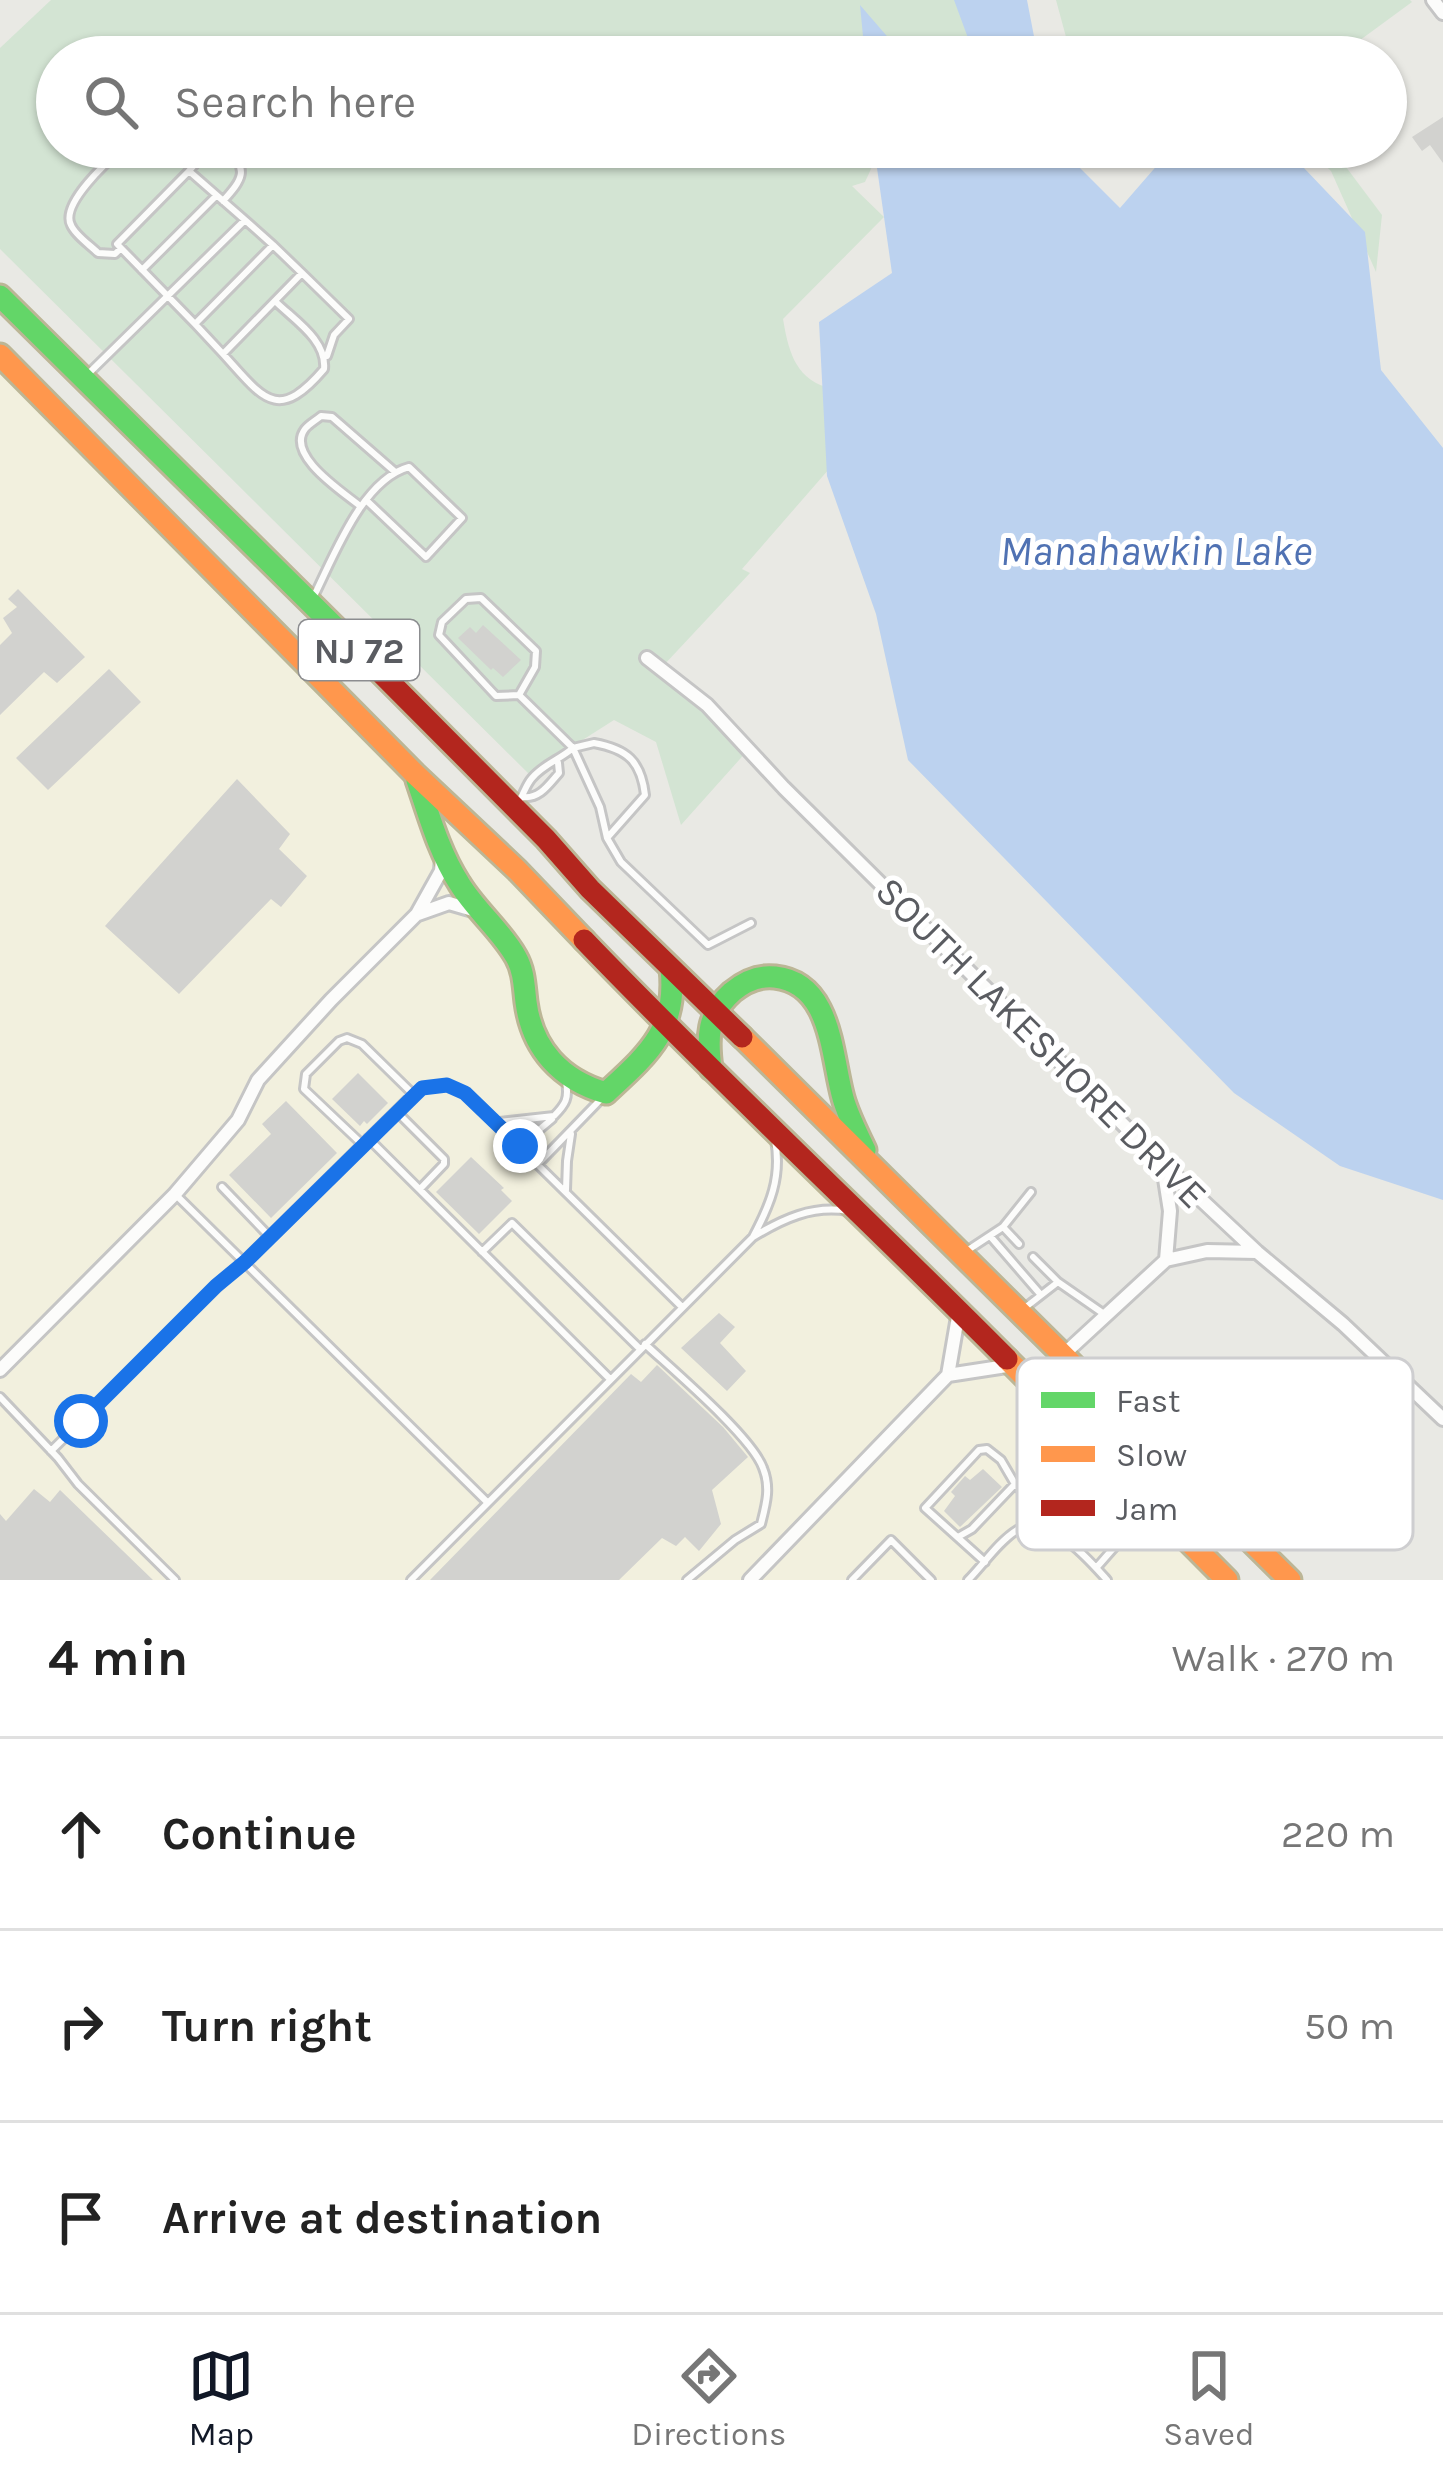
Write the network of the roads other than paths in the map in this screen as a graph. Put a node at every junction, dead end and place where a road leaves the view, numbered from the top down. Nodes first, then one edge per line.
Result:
1 (1433, 0) edge
2 (1443, 13) edge
3 (103, 168) edge
4 (192, 168) edge
5 (242, 168) edge
6 (189, 171) junction
7 (220, 198) junction
8 (245, 220) junction
9 (273, 245) junction
10 (121, 248) junction
11 (142, 270) junction
12 (302, 273) junction
13 (0, 296) edge
14 (167, 296) junction
15 (274, 301) junction
16 (195, 324) junction
17 (223, 354) junction
18 (0, 355) edge
19 (326, 361) junction
20 (82, 379) junction
21 (394, 471) junction
22 (363, 503) junction
23 (310, 603) junction
24 (647, 658) dead end
25 (519, 695) junction
26 (573, 748) junction
27 (558, 761) junction
28 (415, 774) junction
29 (519, 802) junction
30 (607, 838) junction
31 (442, 850) junction
32 (417, 914) junction
33 (483, 914) junction
34 (751, 923) dead end
35 (671, 969) junction
36 (713, 1009) junction
37 (666, 1025) junction
38 (711, 1069) junction
39 (566, 1078) junction
40 (606, 1093) junction
41 (413, 1094) junction
42 (396, 1111) junction
43 (554, 1116) junction
44 (497, 1122) junction
45 (772, 1125) junction
46 (572, 1132) junction
47 (366, 1141) junction
48 (520, 1146) junction
49 (870, 1161) junction
50 (538, 1164) junction
51 (1163, 1164) junction
52 (222, 1187) dead end
53 (420, 1190) junction
54 (566, 1190) junction
55 (1030, 1192) dead end
56 (175, 1194) junction
57 (861, 1214) junction
58 (1003, 1227) junction
59 (990, 1236) junction
60 (270, 1237) junction
61 (753, 1237) junction
62 (1019, 1244) dead end
63 (482, 1252) junction
64 (1257, 1252) junction
65 (962, 1254) junction
66 (1033, 1257) dead end
67 (1166, 1260) junction
68 (245, 1262) junction
69 (1058, 1282) junction
70 (1042, 1295) junction
71 (681, 1306) junction
72 (959, 1310) junction
73 (1020, 1312) junction
74 (1106, 1316) junction
75 (643, 1347) junction
76 (1063, 1355) junction
77 (1066, 1358) edge
78 (1378, 1358) edge
79 (1013, 1365) junction
80 (1017, 1369) edge
81 (0, 1370) edge
82 (948, 1376) junction
83 (610, 1379) junction
84 (1413, 1391) edge
85 (0, 1397) edge
86 (1443, 1419) edge
87 (51, 1451) junction
88 (1015, 1484) joint
89 (487, 1502) junction
90 (1017, 1531) edge
91 (958, 1537) junction
92 (1075, 1550) edge
93 (1112, 1550) edge
94 (1196, 1550) edge
95 (1260, 1550) edge
96 (985, 1562) junction
97 (1096, 1568) junction
98 (175, 1580) edge
99 (411, 1580) edge
100 (687, 1580) edge
101 (750, 1580) edge
102 (852, 1580) edge
103 (931, 1580) edge
104 (968, 1580) edge
105 (1107, 1580) edge
106 (1227, 1580) edge
107 (1290, 1580) edge

1 - 2 street
3 - 10 lane
4 - 6 lane
5 - 7 lane
6 - 7 lane
6 - 10 lane
7 - 8 lane
7 - 11 lane
8 - 9 lane
8 - 14 lane
9 - 12 lane
9 - 16 lane
10 - 11 lane
11 - 14 lane
12 - 15 lane
12 - 19 lane
13 - 20 highway, NJ 72
14 - 16 lane
14 - 20 lane
15 - 17 lane
15 - 19 lane
16 - 17 lane
17 - 19 lane
18 - 28 highway, NJ 72
20 - 23 highway, NJ 72
21 - 22 lane
21 - 22 lane
21 - 22 lane
22 - 23 lane
23 - 29 highway, NJ 72
24 - 51 street, SOUTH LAKESHORE DRIVE
25 - 25 lane
25 - 26 lane
26 - 27 lane
26 - 30 lane
26 - 30 lane
27 - 29 lane
27 - 29 lane
28 - 31 highway
28 - 37 highway, NJ 72
29 - 35 highway, NJ 72
30 - 34 lane
31 - 32 street
31 - 33 highway
32 - 33 street
32 - 56 street
33 - 39 highway
35 - 36 highway, NJ 72
35 - 37 highway
36 - 38 highway
36 - 49 highway, NJ 72
36 - 49 highway
37 - 38 highway, NJ 72
37 - 40 highway
38 - 45 highway, NJ 72
39 - 40 highway
39 - 43 lane
40 - 46 lane
41 - 42 lane
41 - 44 lane
41 - 47 lane
42 - 47 lane
42 - 53 lane
43 - 44 lane
43 - 48 lane
44 - 48 lane
45 - 57 highway, NJ 72
45 - 61 lane
46 - 50 lane
46 - 54 lane
47 - 53 lane
47 - 60 lane
48 - 50 lane
49 - 65 highway, NJ 72
50 - 54 lane
51 - 64 street, SOUTH LAKESHORE DRIVE
51 - 67 street
52 - 60 lane
53 - 63 lane
54 - 71 lane
55 - 58 lane
56 - 68 lane
56 - 81 street
57 - 61 lane
57 - 72 highway, NJ 72
58 - 59 lane
58 - 62 lane
59 - 65 lane
59 - 70 lane
60 - 68 lane
61 - 71 lane
63 - 75 lane
63 - 83 lane
64 - 67 street
64 - 78 street, SOUTH LAKESHORE DRIVE
65 - 73 highway, NJ 72
66 - 69 lane
67 - 74 street
68 - 87 lane
68 - 89 lane
69 - 70 lane
69 - 74 lane
70 - 73 lane
71 - 75 lane
72 - 79 highway, NJ 72
72 - 82 street
73 - 76 highway, NJ 72
74 - 76 street
75 - 83 lane
75 - 100 lane
76 - 77 highway, NJ 72
79 - 80 highway, NJ 72
79 - 82 street
82 - 101 street
83 - 89 lane
84 - 86 street, SOUTH LAKESHORE DRIVE
85 - 87 lane
87 - 98 lane
88 - 91 lane
88 - 91 lane
89 - 99 lane
90 - 96 lane
91 - 96 lane
92 - 97 lane
93 - 97 lane
94 - 106 highway, NJ 72
95 - 107 highway, NJ 72
96 - 104 lane
97 - 105 lane
102 - 103 lane

